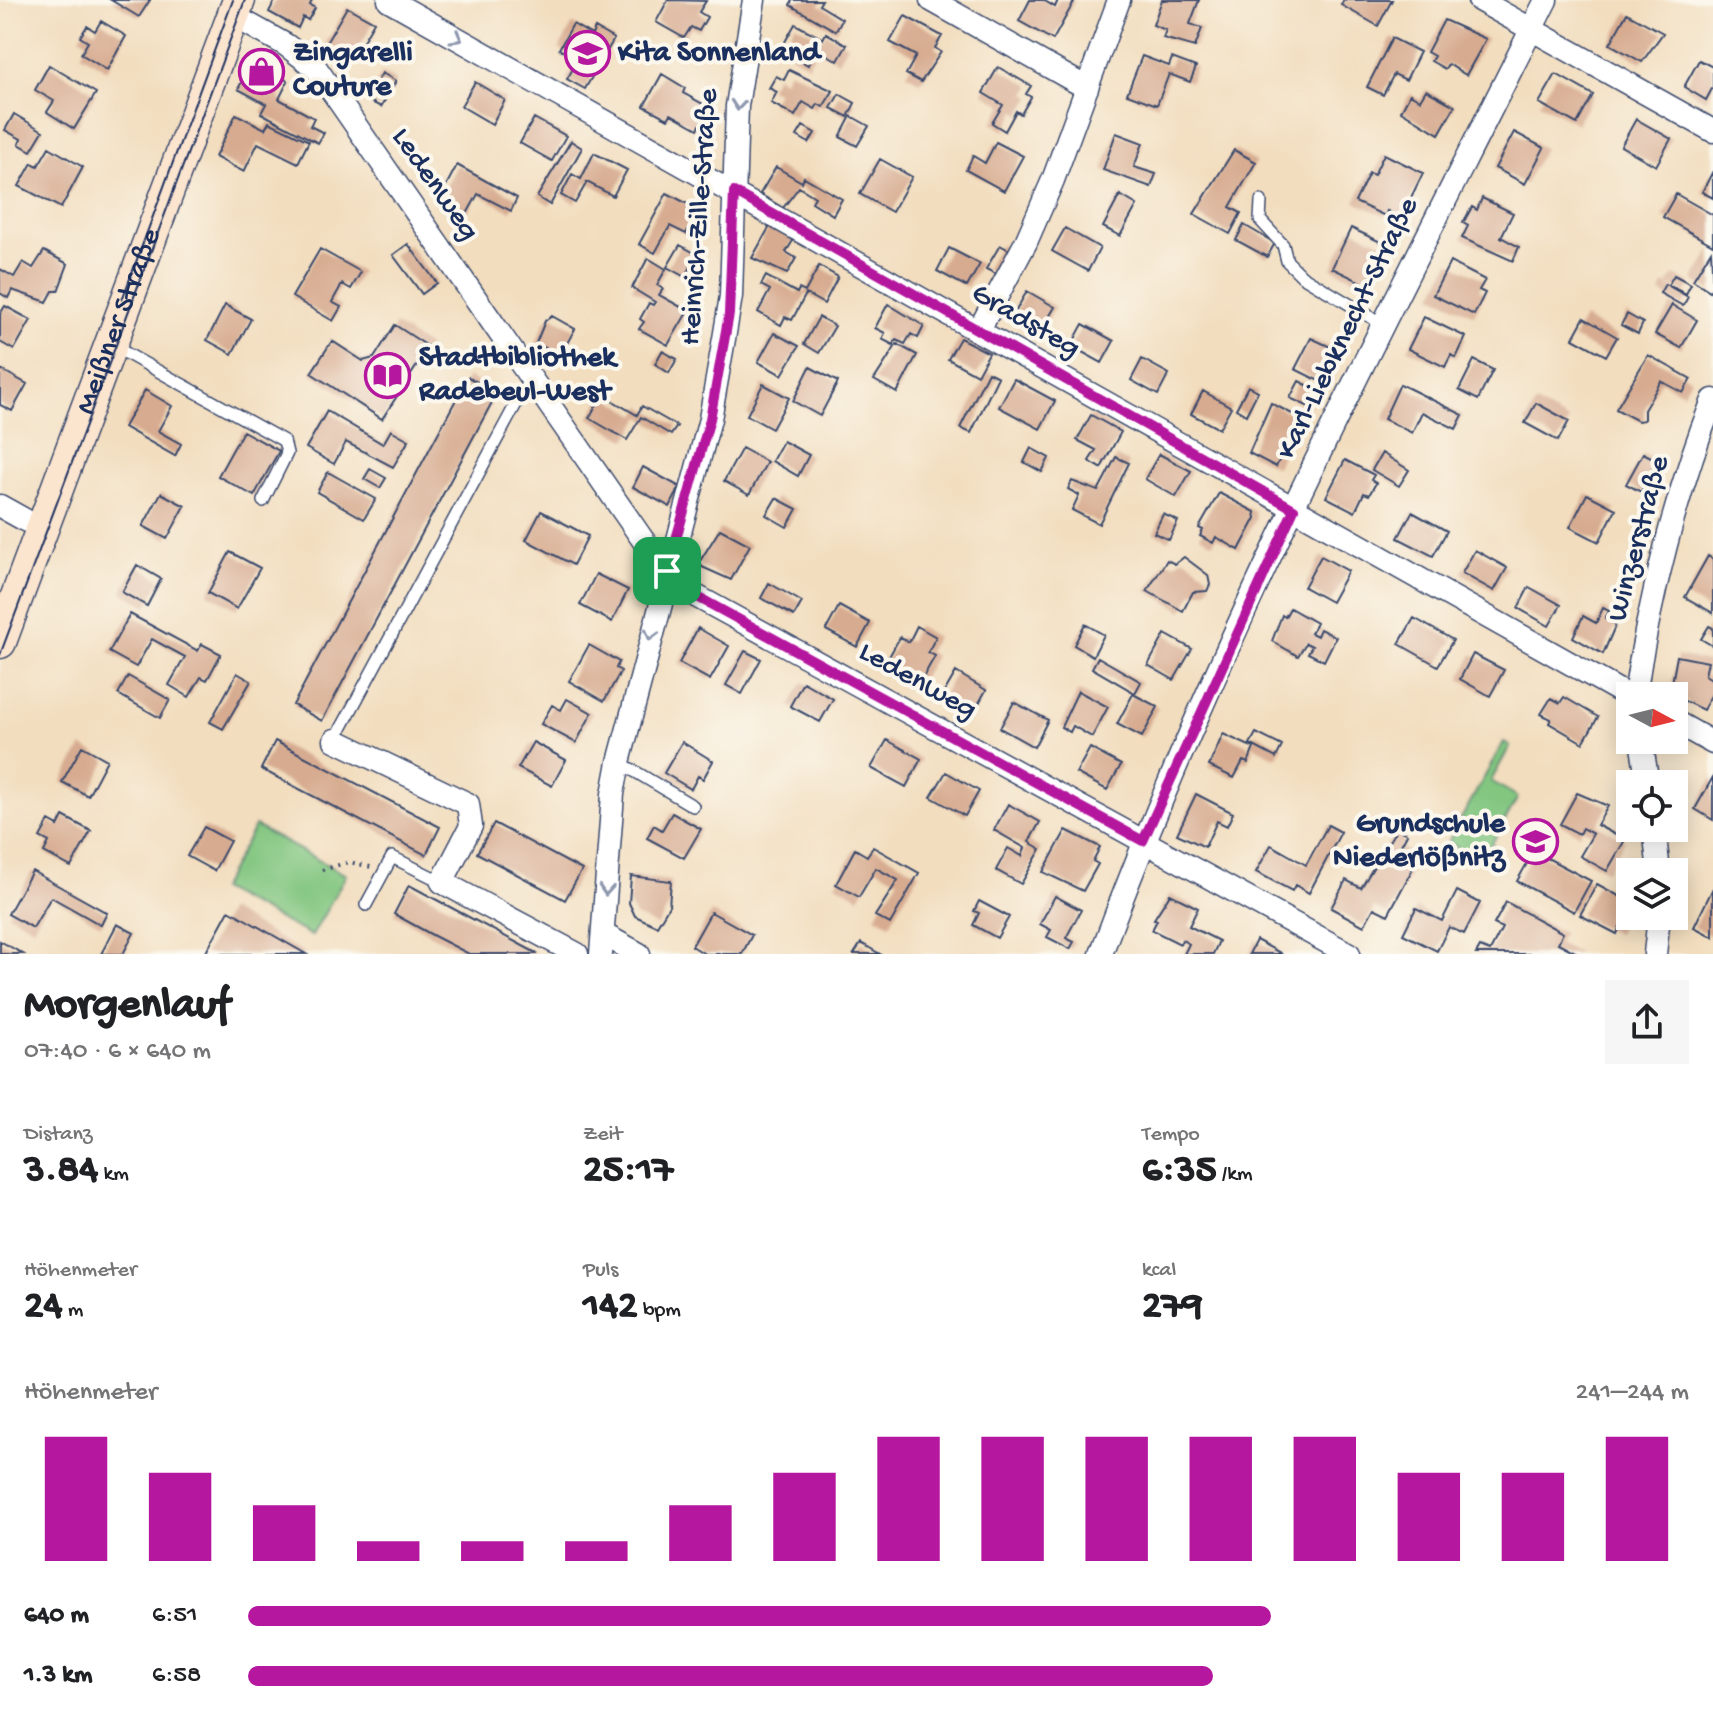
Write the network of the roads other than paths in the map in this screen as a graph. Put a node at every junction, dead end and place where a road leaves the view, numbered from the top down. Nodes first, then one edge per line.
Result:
1 (389, 0) edge
2 (754, 0) edge
3 (931, 0) edge
4 (1119, 0) edge
5 (1479, 0) edge
6 (1546, 0) edge
7 (236, 8) edge
8 (1531, 30) junction
9 (1087, 88) junction
10 (1713, 131) edge
11 (734, 192) junction
12 (1261, 201) dead end
13 (1385, 325) junction
14 (979, 330) junction
15 (111, 345) junction
16 (531, 378) junction
17 (1713, 400) edge
18 (263, 501) dead end
19 (0, 506) edge
20 (1294, 509) junction
21 (43, 530) junction
22 (667, 571) junction
23 (0, 642) edge
24 (1635, 682) edge
25 (1616, 687) edge
26 (1688, 729) edge
27 (335, 740) joint
28 (1713, 743) edge
29 (619, 762) junction
30 (693, 806) dead end
31 (1143, 841) junction
32 (442, 882) junction
33 (366, 905) dead end
34 (1658, 930) edge
35 (602, 944) edge
36 (577, 954) edge
37 (639, 954) edge
38 (1101, 954) edge
39 (1349, 954) edge
40 (1655, 954) edge

1 -> 11 street, Gradsteg
2 -> 11 street, Heinrich-Zille-Straße
3 - 9 street
4 - 9 street
5 - 8 street
6 - 8 street, Karl-Liebknecht-Straße
7 - 15 main road, Meißner Straße
7 - 16 street, Ledenweg
8 - 10 street
8 - 13 street, Karl-Liebknecht-Straße
9 - 14 street
11 - 14 street, Gradsteg
11 - 22 street, Heinrich-Zille-Straße
12 - 13 lane
13 - 20 street, Karl-Liebknecht-Straße
14 - 20 street, Gradsteg
15 - 18 lane
15 - 21 main road, Meißner Straße
16 - 22 street, Ledenweg
16 - 27 lane
17 - 24 street, Winzerstraße
19 - 21 street
20 - 25 street, Gradsteg
20 - 31 street, Karl-Liebknecht-Straße
21 - 23 main road, Meißner Straße
22 -> 29 street, Heinrich-Zille-Straße
22 - 31 street, Ledenweg
26 - 28 street
27 - 32 street
29 - 30 lane
29 -> 35 street, Heinrich-Zille-Straße
31 - 38 street, Karl-Liebknecht-Straße
31 - 39 street, Ledenweg
32 - 33 lane
32 - 36 street
34 - 40 street
35 - 37 street

